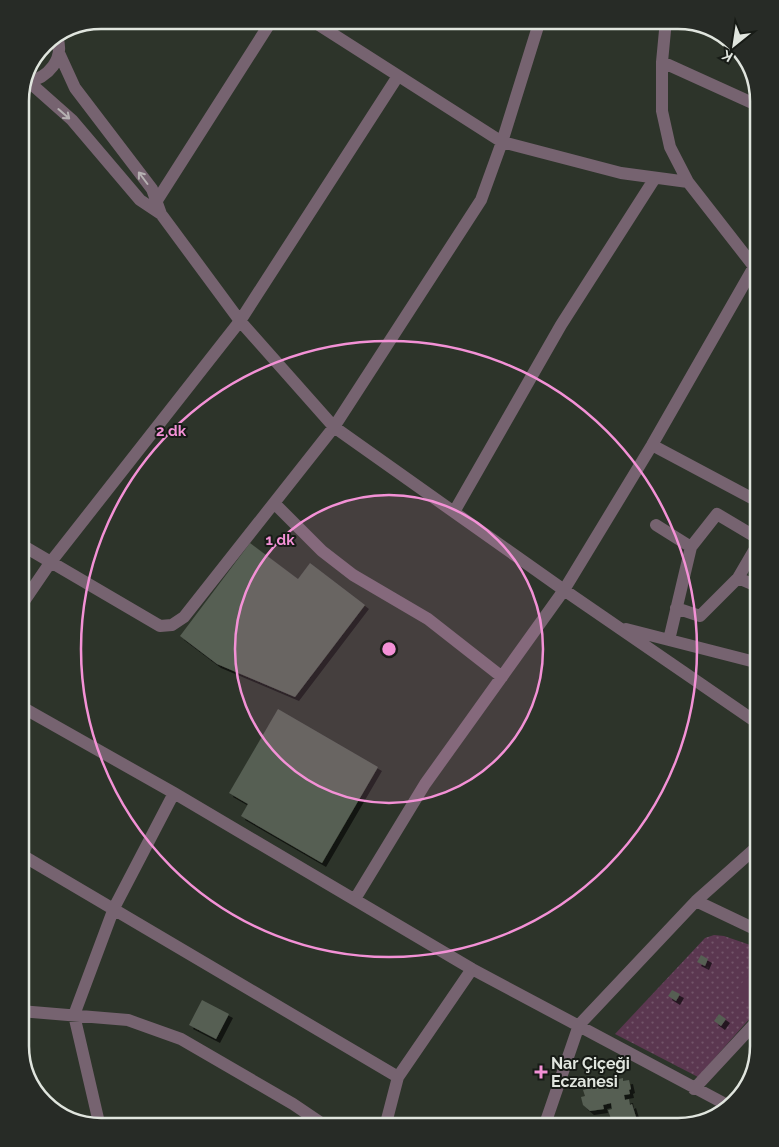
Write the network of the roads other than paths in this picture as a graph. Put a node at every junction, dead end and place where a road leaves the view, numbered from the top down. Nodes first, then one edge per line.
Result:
1 (267, 29) edge
2 (325, 29) edge
3 (537, 29) edge
4 (665, 29) edge
5 (60, 41) edge
6 (662, 62) junction
7 (398, 76) junction
8 (32, 81) edge
9 (31, 83) edge
10 (750, 102) edge
11 (502, 142) junction
12 (655, 178) junction
13 (688, 182) junction
14 (159, 208) junction
15 (750, 257) edge
16 (750, 278) edge
17 (240, 321) junction
18 (334, 427) junction
19 (652, 445) junction
20 (750, 497) edge
21 (274, 504) junction
22 (454, 512) junction
23 (656, 525) dead end
24 (750, 534) edge
25 (691, 546) junction
26 (29, 549) edge
27 (750, 556) edge
28 (50, 562) junction
29 (738, 578) junction
30 (750, 583) edge
31 (564, 590) junction
32 (29, 594) edge
33 (676, 608) junction
34 (617, 627) junction
35 (669, 640) junction
36 (750, 661) edge
37 (502, 677) junction
38 (29, 711) edge
39 (750, 718) edge
40 (174, 793) junction
41 (750, 853) edge
42 (29, 859) edge
43 (355, 899) junction
44 (696, 901) junction
45 (114, 908) junction
46 (750, 927) edge
47 (472, 969) junction
48 (29, 1012) edge
49 (74, 1015) junction
50 (579, 1025) junction
51 (750, 1029) edge
52 (398, 1077) junction
53 (694, 1089) junction
54 (722, 1103) edge
55 (98, 1118) edge
56 (314, 1118) edge
57 (387, 1118) edge
58 (547, 1118) edge

1 - 14 street
2 - 7 street
3 - 11 street
4 - 6 street
5 - 8 street
14 -> 5 street
6 - 10 street
6 - 13 street
7 - 11 street
7 - 17 street
9 -> 14 street
11 - 12 street
11 - 18 street
12 - 13 street
12 - 22 street
13 - 15 street
14 - 17 street
16 - 19 street
17 - 18 street
17 - 28 street
18 - 21 street
18 - 22 street
19 - 20 street
19 - 31 street
21 - 28 street
21 - 37 street
22 - 31 street
23 - 25 street
24 - 25 street
25 - 33 street
26 - 28 street
27 - 29 street
28 - 32 street
29 - 30 street
29 - 33 street
31 - 34 street
31 - 37 street
33 - 35 street
34 - 35 street
34 - 39 street
35 - 36 street
37 - 43 street
38 - 40 street
40 - 43 street
40 - 45 street
41 - 44 street
42 - 45 street
43 - 47 street
44 - 46 street
44 - 50 street
45 - 49 street
45 - 52 street
47 - 50 street
47 - 52 street
48 - 49 street
49 - 55 street
49 - 56 street
50 - 53 street
50 - 58 street
51 - 53 street
52 - 57 street
53 - 54 street

